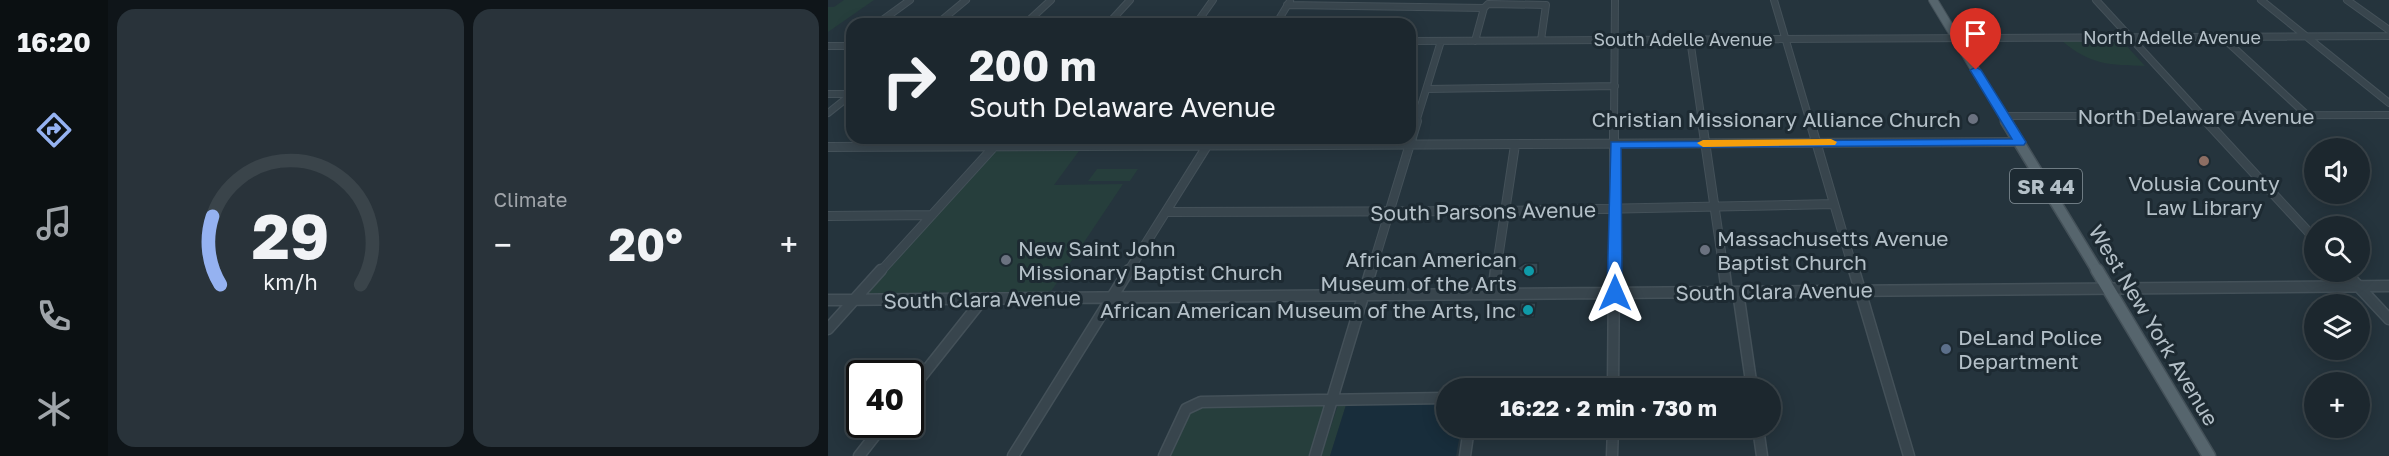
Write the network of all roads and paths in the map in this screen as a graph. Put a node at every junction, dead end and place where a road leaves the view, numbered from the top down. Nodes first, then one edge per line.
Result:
1 (910, 0) edge
2 (966, 0) edge
3 (1051, 0) edge
4 (1130, 0) edge
5 (1213, 0) edge
6 (1615, 0) edge
7 (1774, 0) edge
8 (1933, 0) edge
9 (2096, 0) edge
10 (2261, 0) edge
11 (2347, 0) edge
12 (1289, 2) edge
13 (1486, 6) junction
14 (885, 18) edge
15 (944, 18) edge
16 (1032, 18) edge
17 (1114, 18) edge
18 (1200, 18) edge
19 (1280, 18) edge
20 (2389, 30) edge
21 (2221, 36) junction
22 (2306, 36) junction
23 (2389, 36) edge
24 (1956, 37) junction
25 (2129, 37) junction
26 (1785, 38) junction
27 (1690, 39) junction
28 (1475, 40) junction
29 (1541, 40) junction
30 (1614, 40) junction
31 (1416, 41) edge
32 (1441, 41) junction
33 (846, 45) edge
34 (828, 46) edge
35 (1615, 86) junction
36 (1427, 89) junction
37 (828, 94) edge
38 (846, 94) edge
39 (846, 99) edge
40 (2389, 103) edge
41 (828, 113) edge
42 (2004, 116) junction
43 (2202, 116) junction
44 (2307, 116) junction
45 (2389, 116) edge
46 (1416, 124) edge
47 (1816, 142) junction
48 (2020, 142) junction
49 (1705, 143) junction
50 (996, 144) edge
51 (1123, 144) edge
52 (1209, 144) edge
53 (1310, 144) edge
54 (1515, 145) junction
55 (1615, 145) junction
56 (1409, 146) junction
57 (828, 147) edge
58 (993, 147) junction
59 (1834, 204) junction
60 (1714, 207) junction
61 (1615, 210) junction
62 (1505, 211) junction
63 (1167, 212) junction
64 (1389, 212) junction
65 (932, 215) junction
66 (828, 216) edge
67 (2304, 227) edge
68 (2355, 282) edge
69 (2359, 286) junction
70 (2389, 286) edge
71 (2108, 287) junction
72 (1860, 290) junction
73 (1727, 292) junction
74 (1738, 292) junction
75 (1615, 293) junction
76 (1493, 294) junction
77 (1364, 295) junction
78 (1114, 298) junction
79 (983, 299) junction
80 (828, 300) edge
81 (855, 300) junction
82 (2389, 319) edge
83 (828, 329) edge
84 (924, 373) edge
85 (1613, 378) edge
86 (1751, 378) edge
87 (1436, 398) edge
88 (1334, 401) junction
89 (874, 438) edge
90 (1468, 438) edge
91 (1613, 438) edge
92 (1759, 438) edge
93 (860, 456) edge
94 (1013, 456) edge
95 (1164, 456) edge
96 (1315, 456) edge
97 (1465, 456) edge
98 (1612, 456) edge
99 (1762, 456) edge
100 (1909, 456) edge
101 (2209, 456) edge

1 - 14 street
2 - 15 street
3 - 16 street
4 - 17 street
5 - 18 street
6 - 30 street
7 - 26 street
8 - 24 main road, West New York Avenue / SR 44
9 - 25 street
10 - 22 street
11 - 20 street
12 - 13 street
12 - 19 street
13 - 28 street
13 - 29 street
21 - 22 street, North Adelle Avenue
21 - 25 street, North Adelle Avenue
21 - 44 street
22 - 23 street, North Adelle Avenue
22 - 40 street
24 - 25 street, North Adelle Avenue
24 - 26 street, South Adelle Avenue
24 - 42 main road, West New York Avenue / SR 44
25 - 43 street
26 - 27 street, South Adelle Avenue
26 - 47 street
27 - 30 street, South Adelle Avenue
27 - 49 street
28 - 29 street, South Adelle Avenue
28 - 32 street, South Adelle Avenue
29 - 30 street, South Adelle Avenue
30 - 35 street
31 - 32 street, South Adelle Avenue
32 - 36 street
33 - 34 street
35 - 36 street
35 - 55 street
36 - 46 street
37 - 38 street
39 - 41 street
42 - 43 street, North Delaware Avenue
42 - 48 main road, West New York Avenue / SR 44
43 - 44 street, North Delaware Avenue
43 - 67 street
44 - 45 street, North Delaware Avenue
47 - 48 street
47 - 49 street
47 - 59 street
48 - 71 main road, West New York Avenue / SR 44
49 - 55 street
49 - 60 street
50 - 58 street
51 - 58 street
52 - 63 street
53 - 56 street
54 - 55 street
54 - 56 street
54 - 62 street
55 - 61 street
56 - 64 street
57 - 58 street
58 - 65 street
59 - 60 street, South Parsons Avenue
59 - 72 street
60 - 61 street, South Parsons Avenue
60 - 73 street
61 - 62 street, South Parsons Avenue
61 - 75 street
62 - 64 street, South Parsons Avenue
62 - 76 street
63 - 64 street, South Parsons Avenue
63 - 78 street
64 - 77 street
65 - 66 street
65 - 81 street
68 - 69 street
69 - 70 street, South Clara Avenue
69 - 71 street, South Clara Avenue
69 - 82 street
71 - 72 street, South Clara Avenue
71 - 101 main road, West New York Avenue / SR 44
72 - 74 street, South Clara Avenue
72 - 100 street
73 - 74 street, South Clara Avenue
73 - 75 street, South Clara Avenue
74 - 86 street
75 - 76 street, South Clara Avenue
75 - 85 street
76 - 77 street, South Clara Avenue
77 - 78 street, South Clara Avenue
77 - 88 street
78 - 79 street, South Clara Avenue
78 - 94 street
79 - 81 street, South Clara Avenue
79 - 84 street
80 - 81 street, South Clara Avenue
81 - 83 street
87 - 88 street
88 - 95 street
88 - 96 street
89 - 93 street
90 - 97 street
91 - 98 street
92 - 99 street

